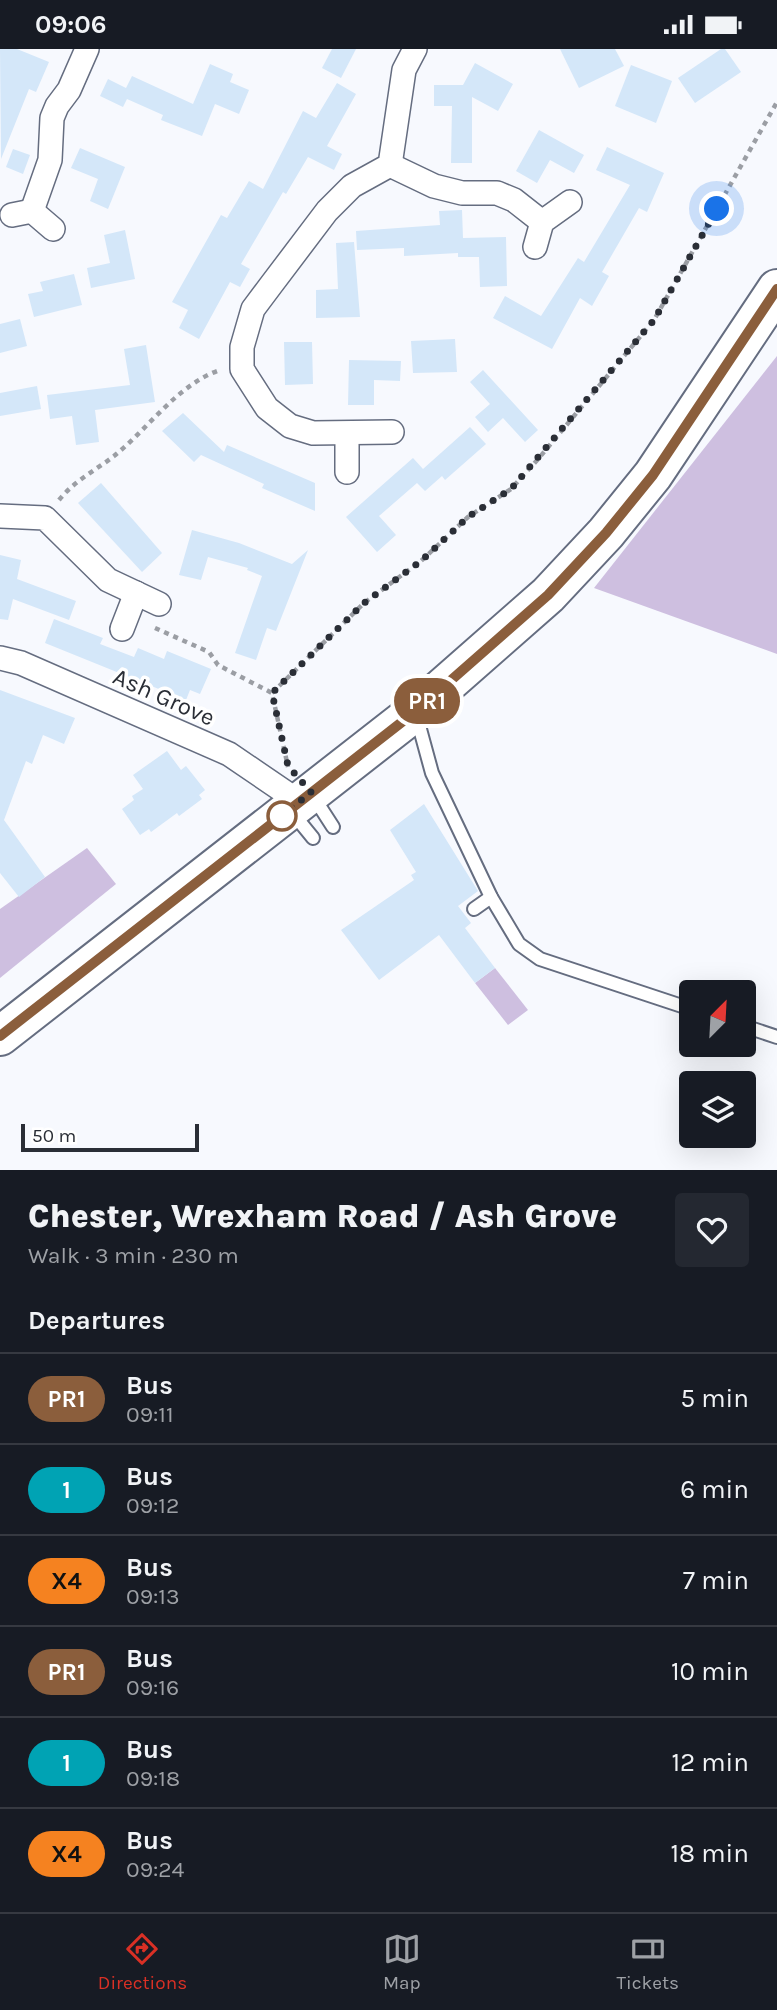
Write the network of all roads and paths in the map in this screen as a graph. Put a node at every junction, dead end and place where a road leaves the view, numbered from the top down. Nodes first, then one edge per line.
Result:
1 (87, 49) edge
2 (415, 49) edge
3 (777, 103) edge
4 (390, 165) junction
5 (570, 202) dead end
6 (542, 222) junction
7 (53, 229) dead end
8 (535, 247) dead end
9 (777, 289) edge
10 (242, 362) junction
11 (392, 432) dead end
12 (347, 434) junction
13 (346, 472) dead end
14 (0, 516) edge
15 (46, 517) junction
16 (136, 593) junction
17 (159, 604) joint
18 (122, 629) dead end
19 (0, 658) edge
20 (272, 693) junction
21 (416, 711) junction
22 (303, 810) junction
23 (333, 827) dead end
24 (491, 897) junction
25 (474, 909) dead end
26 (679, 1005) edge
27 (756, 1030) edge
28 (0, 1036) edge
29 (777, 1037) edge

1 - 7 street
2 - 4 street
3 - 20 path
4 - 6 street
4 - 10 street
5 - 6 street
6 - 8 street
9 - 21 highway
10 - 12 street
10 - 15 path
11 - 12 street
12 - 13 street
14 - 15 street
15 - 16 street
16 - 17 street
16 - 18 street
17 - 20 path
19 - 22 street, Ash Grove
20 - 22 path
21 - 22 highway
21 - 24 lane
22 - 23 lane
22 - 28 highway
24 - 25 lane
24 - 26 lane
27 - 29 lane

